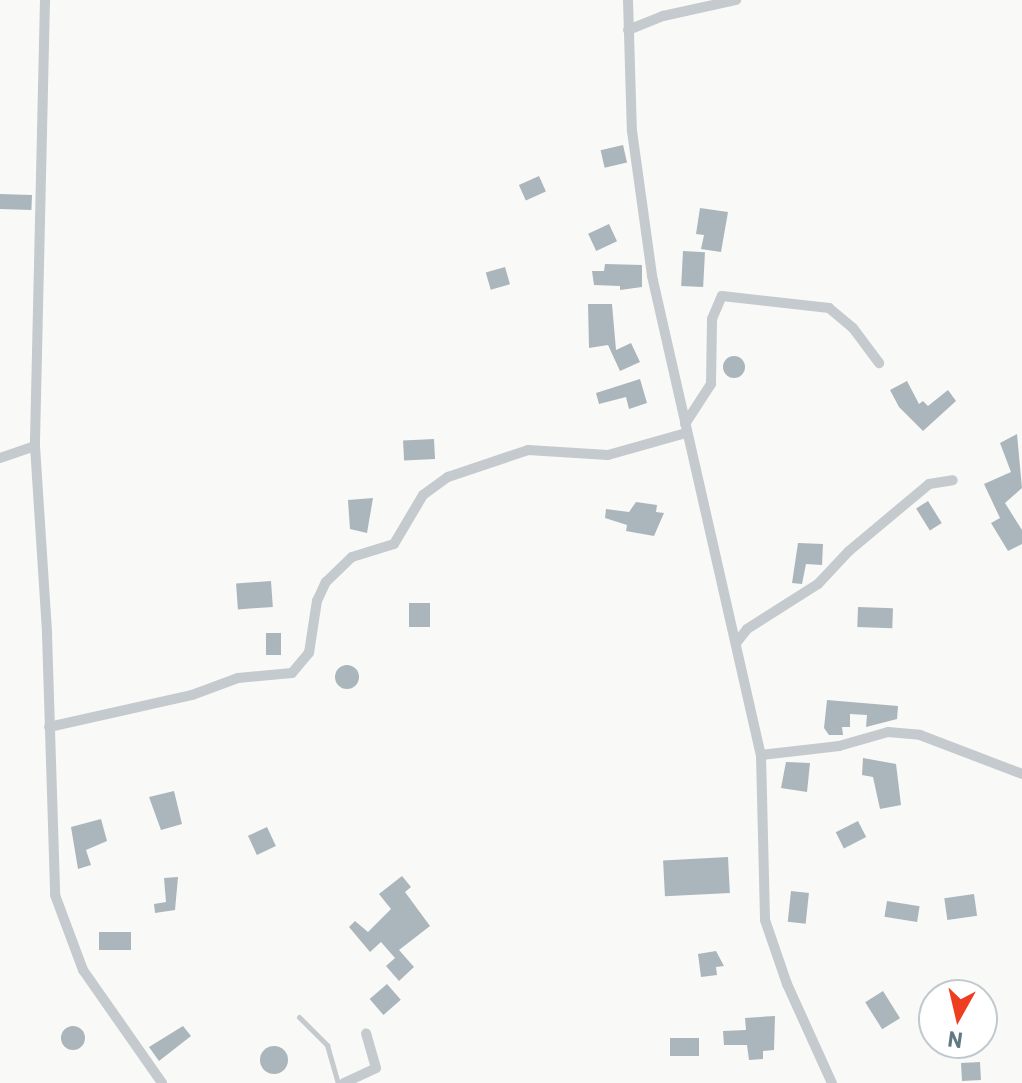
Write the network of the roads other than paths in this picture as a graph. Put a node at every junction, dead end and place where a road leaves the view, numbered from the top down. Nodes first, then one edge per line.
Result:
1 (45, 0) edge
2 (628, 0) edge
3 (736, 0) edge
4 (628, 30) junction
5 (879, 363) dead end
6 (686, 429) junction
7 (35, 446) junction
8 (0, 458) edge
9 (953, 480) dead end
10 (733, 626) junction
11 (747, 629) junction
12 (737, 642) junction
13 (49, 727) junction
14 (761, 755) junction
15 (1022, 774) edge
16 (299, 1017) dead end
17 (366, 1033) dead end
18 (162, 1083) edge
19 (341, 1083) edge
20 (832, 1083) edge

1 - 7 street
2 - 4 street
3 - 4 street
4 - 6 street
5 - 6 street
6 - 10 street
6 - 13 street
7 - 8 street
7 - 13 street
9 - 11 street
10 - 11 street
10 - 12 street
11 - 12 street
12 - 14 street
13 - 18 street
14 - 15 street
14 - 20 street
16 - 19 lane
17 - 19 street

